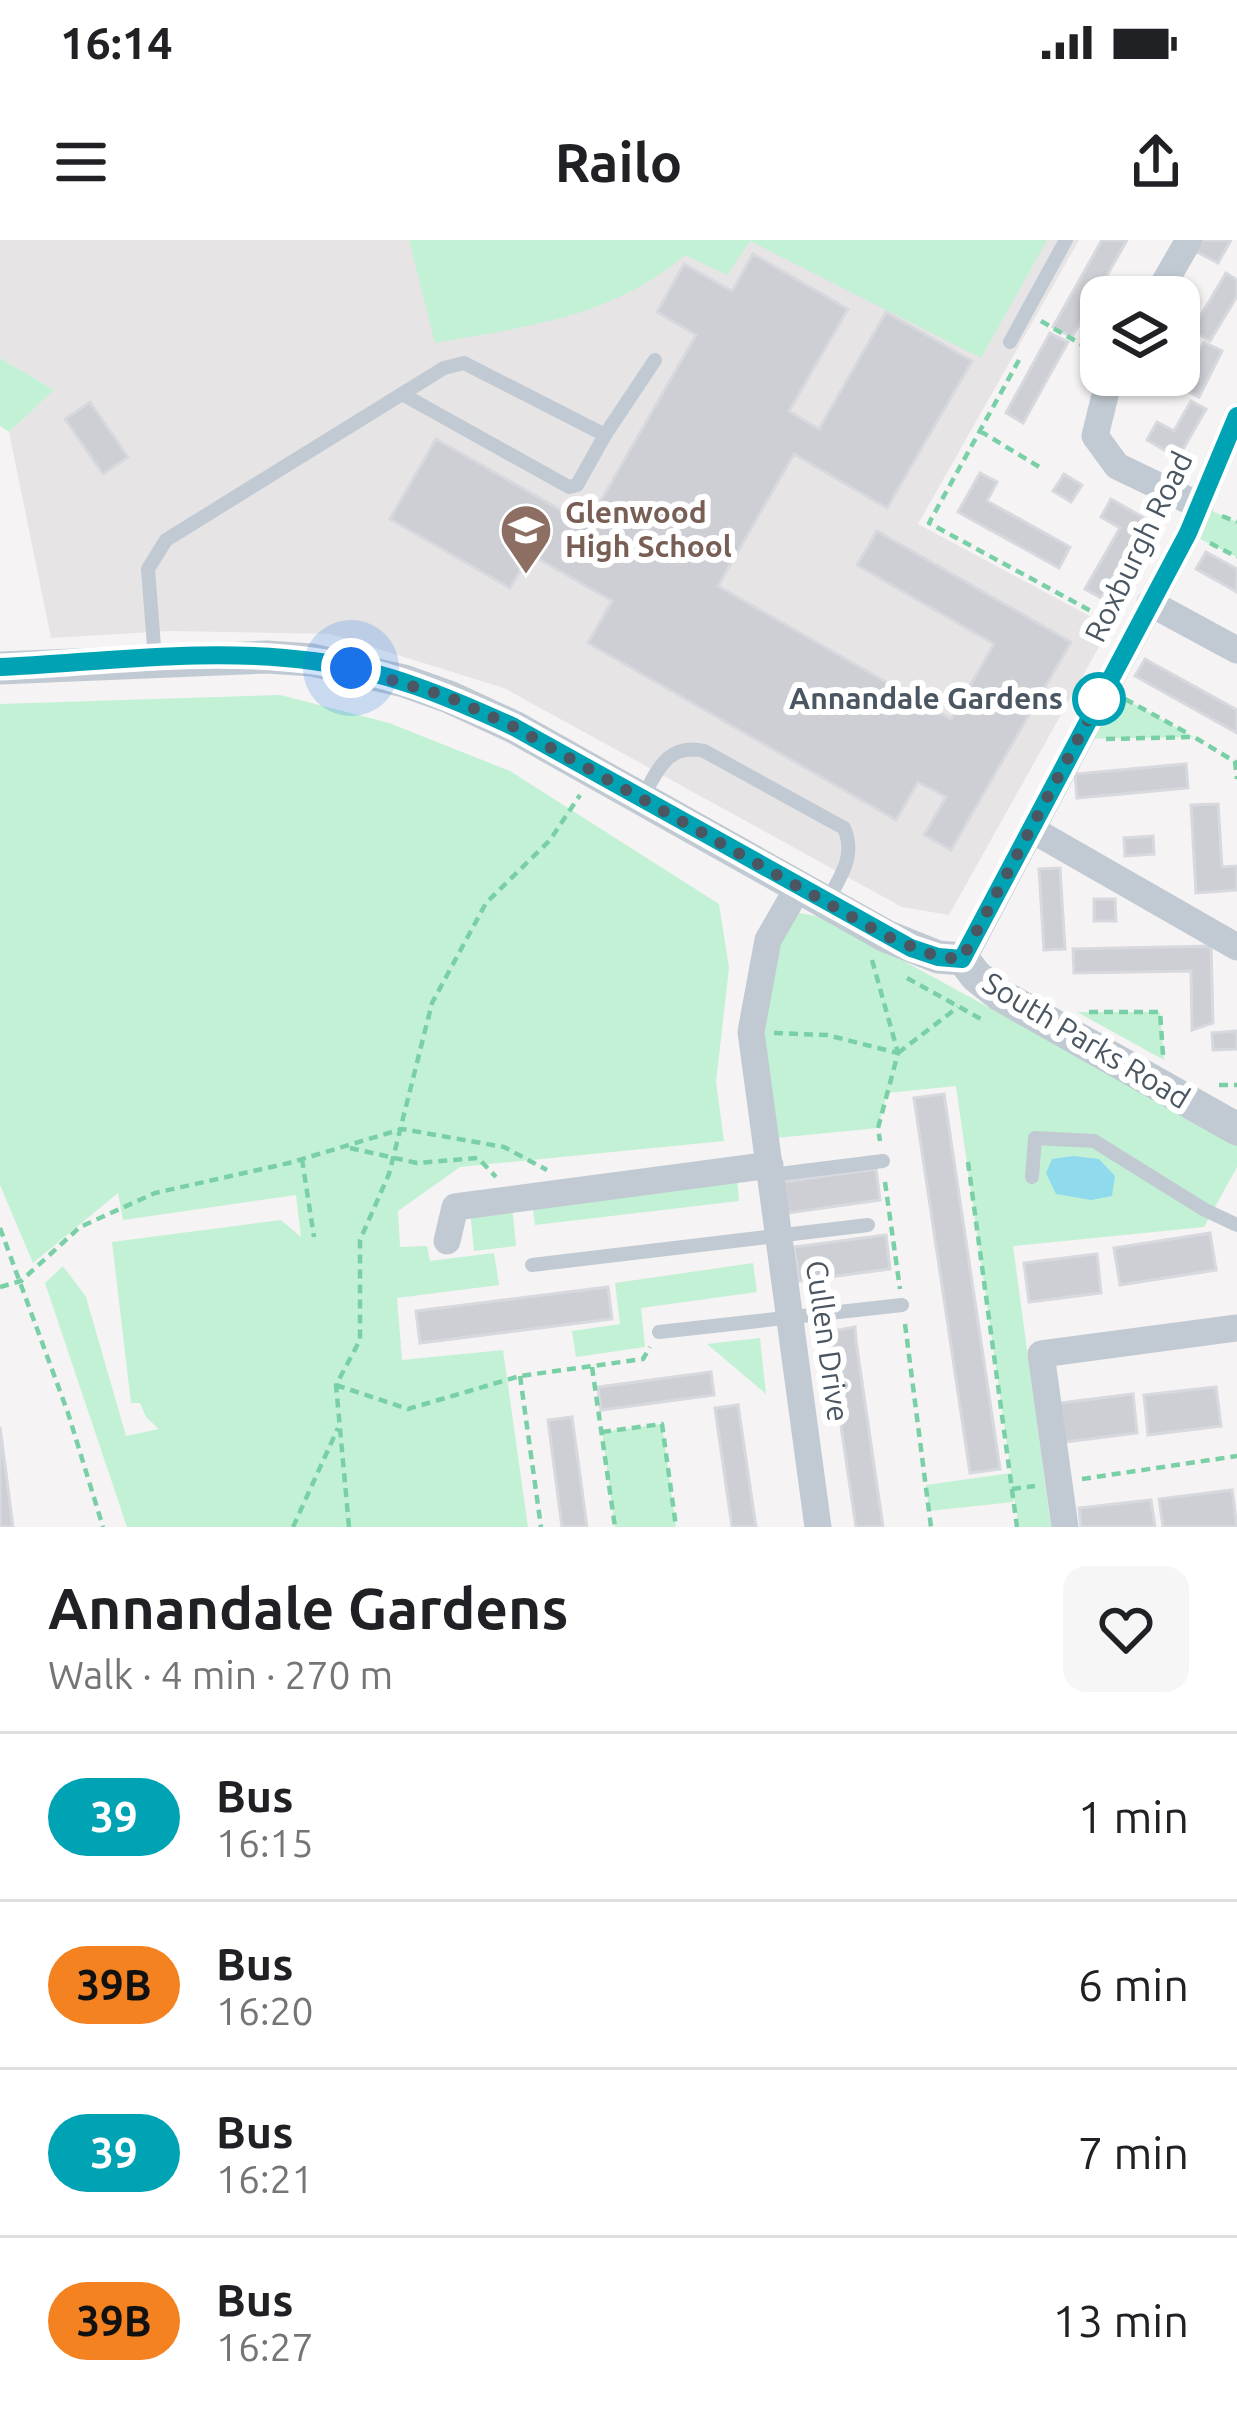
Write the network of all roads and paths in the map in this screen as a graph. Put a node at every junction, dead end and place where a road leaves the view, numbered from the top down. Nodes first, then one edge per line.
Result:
1 (1066, 240) edge
2 (1189, 240) edge
3 (1168, 276) edge
4 (1041, 321) dead end
5 (1010, 342) dead end
6 (1080, 344) edge
7 (1021, 358) dead end
8 (655, 360) dead end
9 (402, 394) junction
10 (1105, 396) edge
11 (1237, 416) edge
12 (980, 431) junction
13 (604, 435) junction
14 (1041, 468) dead end
15 (1200, 506) junction
16 (1150, 603) junction
17 (1134, 634) junction
18 (1237, 650) edge
19 (155, 659) junction
20 (0, 668) edge
21 (1105, 688) junction
22 (1194, 737) junction
23 (1078, 739) junction
24 (1236, 762) edge
25 (1237, 779) edge
26 (580, 795) dead end
27 (643, 797) junction
28 (1031, 830) junction
29 (813, 894) junction
30 (1237, 947) edge
31 (962, 959) junction
32 (883, 964) dead end
33 (902, 975) dead end
34 (958, 1006) junction
35 (1077, 1012) dead end
36 (999, 1030) dead end
37 (751, 1032) junction
38 (898, 1053) junction
39 (1164, 1060) dead end
40 (1208, 1084) dead end
41 (1237, 1084) edge
42 (402, 1129) junction
43 (1237, 1129) edge
44 (344, 1146) junction
45 (394, 1157) junction
46 (302, 1159) junction
47 (883, 1161) dead end
48 (968, 1162) dead end
49 (770, 1170) junction
50 (1032, 1178) dead end
51 (583, 1190) junction
52 (516, 1199) junction
53 (1237, 1225) edge
54 (868, 1226) dead end
55 (0, 1228) edge
56 (780, 1236) junction
57 (314, 1237) dead end
58 (447, 1241) dead end
59 (532, 1265) dead end
60 (21, 1281) junction
61 (0, 1287) edge
62 (902, 1305) dead end
63 (790, 1317) junction
64 (1237, 1328) edge
65 (659, 1332) joint
66 (592, 1367) junction
67 (520, 1376) junction
68 (337, 1385) junction
69 (340, 1423) junction
70 (602, 1432) junction
71 (1237, 1456) edge
72 (1059, 1483) junction
73 (104, 1527) edge
74 (292, 1527) edge
75 (349, 1527) edge
76 (541, 1527) edge
77 (615, 1527) edge
78 (676, 1527) edge
79 (818, 1527) edge
80 (1017, 1527) edge
81 (1065, 1527) edge

1 - 5 lane
2 - 3 street
4 - 6 path
7 - 12 path
8 - 13 lane
9 - 13 lane
9 - 13 lane
9 - 19 lane
10 - 15 street
11 - 15 street, Roxburgh Road
12 - 14 path
12 - 17 path
15 - 16 street, Roxburgh Road
16 - 17 street, Roxburgh Road
16 - 18 street
17 - 21 street, Roxburgh Road
19 - 20 street, South Parks Road
19 - 27 street, South Parks Road
21 - 22 path
21 - 23 street, Roxburgh Road
22 - 23 path
22 - 24 path
23 - 28 street, Roxburgh Road
24 - 25 path
26 - 42 path
27 - 29 street, South Parks Road
27 - 29 lane
28 - 30 street
28 - 31 street, Roxburgh Road
29 - 31 street, South Parks Road
29 - 37 street, Cullen Drive
31 - 43 street, South Parks Road
32 - 38 path
33 - 34 path
34 - 36 path
34 - 38 path
35 - 39 path
37 - 38 path
37 - 49 street, Cullen Drive
40 - 41 path
42 - 44 path
42 - 45 path
42 - 51 path
44 - 45 path
44 - 46 path
45 - 52 path
45 - 68 path
46 - 57 path
46 - 60 path
47 - 49 lane
48 - 80 path
49 - 51 street
49 - 56 street, Cullen Drive
50 - 53 lane
51 - 52 street
52 - 58 street
54 - 56 lane
55 - 60 path
56 - 59 lane
56 - 63 street, Cullen Drive
60 - 61 path
60 - 73 path
62 - 63 lane
63 - 65 lane
63 - 79 street, Cullen Drive
64 - 72 street
65 - 66 path
66 - 67 path
66 - 70 path
67 - 68 path
67 - 76 path
68 - 69 path
69 - 74 path
69 - 75 path
70 - 77 path
70 - 78 path
71 - 72 path
72 - 81 street

